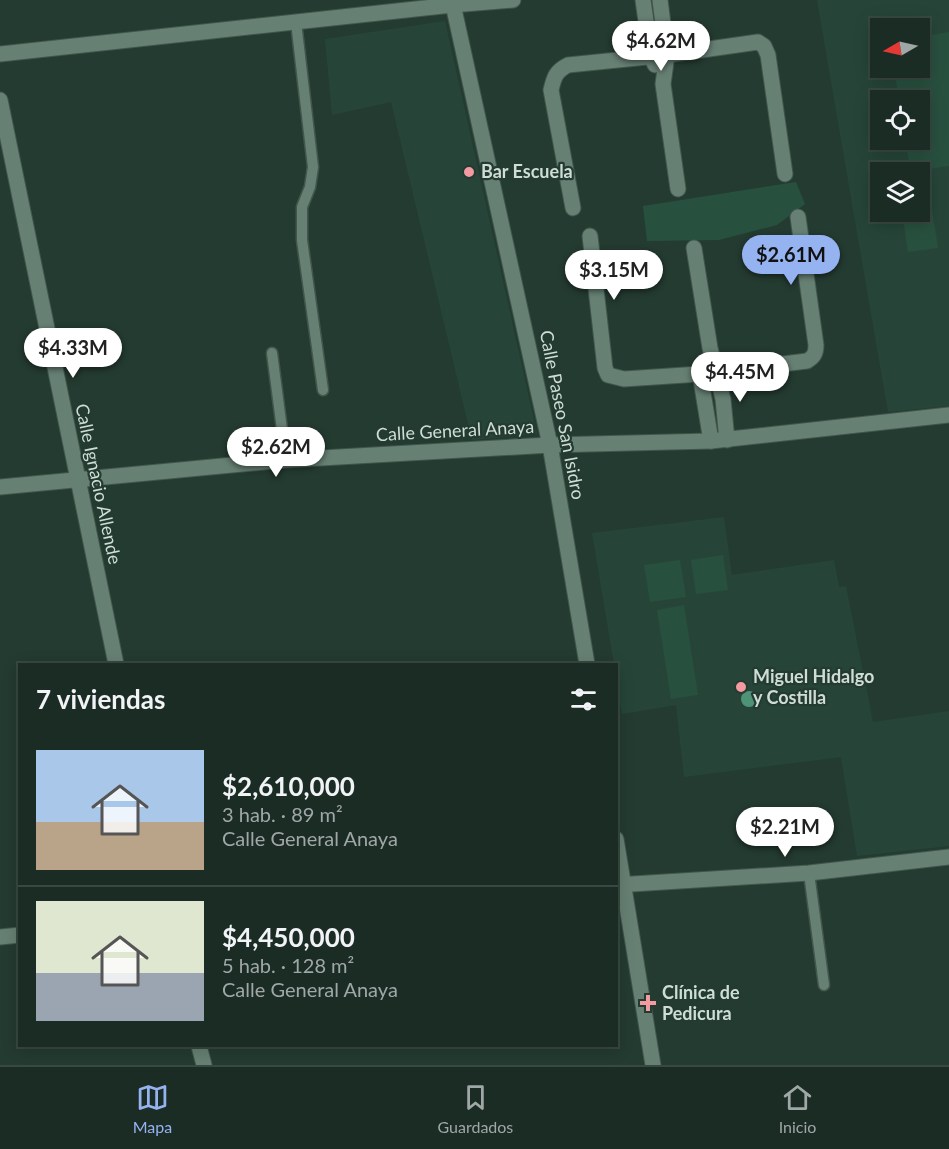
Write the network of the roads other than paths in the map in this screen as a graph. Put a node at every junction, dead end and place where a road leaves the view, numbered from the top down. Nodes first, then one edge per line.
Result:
1 (513, 0) edge
2 (643, 0) edge
3 (660, 0) edge
4 (452, 2) edge
5 (296, 22) junction
6 (0, 54) edge
7 (667, 55) junction
8 (651, 57) junction
9 (663, 84) junction
10 (0, 100) edge
11 (785, 174) dead end
12 (678, 189) dead end
13 (573, 208) dead end
14 (798, 216) dead end
15 (590, 236) dead end
16 (694, 248) dead end
17 (710, 348) junction
18 (272, 353) dead end
19 (718, 372) junction
20 (700, 374) junction
21 (323, 390) dead end
22 (949, 415) edge
23 (727, 440) junction
24 (711, 441) junction
25 (550, 445) junction
26 (286, 460) junction
27 (77, 478) junction
28 (0, 487) edge
29 (116, 663) edge
30 (587, 663) edge
31 (949, 857) edge
32 (618, 862) edge
33 (809, 873) junction
34 (620, 885) edge
35 (18, 935) edge
36 (0, 937) edge
37 (824, 985) dead end
38 (199, 1047) edge
39 (204, 1065) edge
40 (653, 1065) edge

1 - 4 street
2 - 8 street
3 - 7 street
4 - 5 street
4 - 25 street, Calle Paseo San Isidro
5 - 6 street
5 - 21 lane
7 - 8 street
7 - 9 street
7 - 11 street
8 - 9 street
8 - 13 street
9 - 12 street
10 - 27 street, Calle Ignacio Allende
14 - 19 street
15 - 20 street
16 - 17 street
17 - 19 street
17 - 20 street
18 - 26 lane
19 - 20 street
19 - 23 street
20 - 24 street
22 - 23 street, Calle General Anaya
23 - 24 street, Calle General Anaya
24 - 25 street, Calle General Anaya
25 - 26 street, Calle General Anaya
25 - 30 street, Calle Paseo San Isidro
26 - 27 street, Calle General Anaya
27 - 28 street, Calle General Anaya
27 - 29 street, Calle Ignacio Allende
31 - 33 street
32 - 34 street
33 - 34 street
33 - 37 lane
34 - 40 street
35 - 36 street
38 - 39 street

